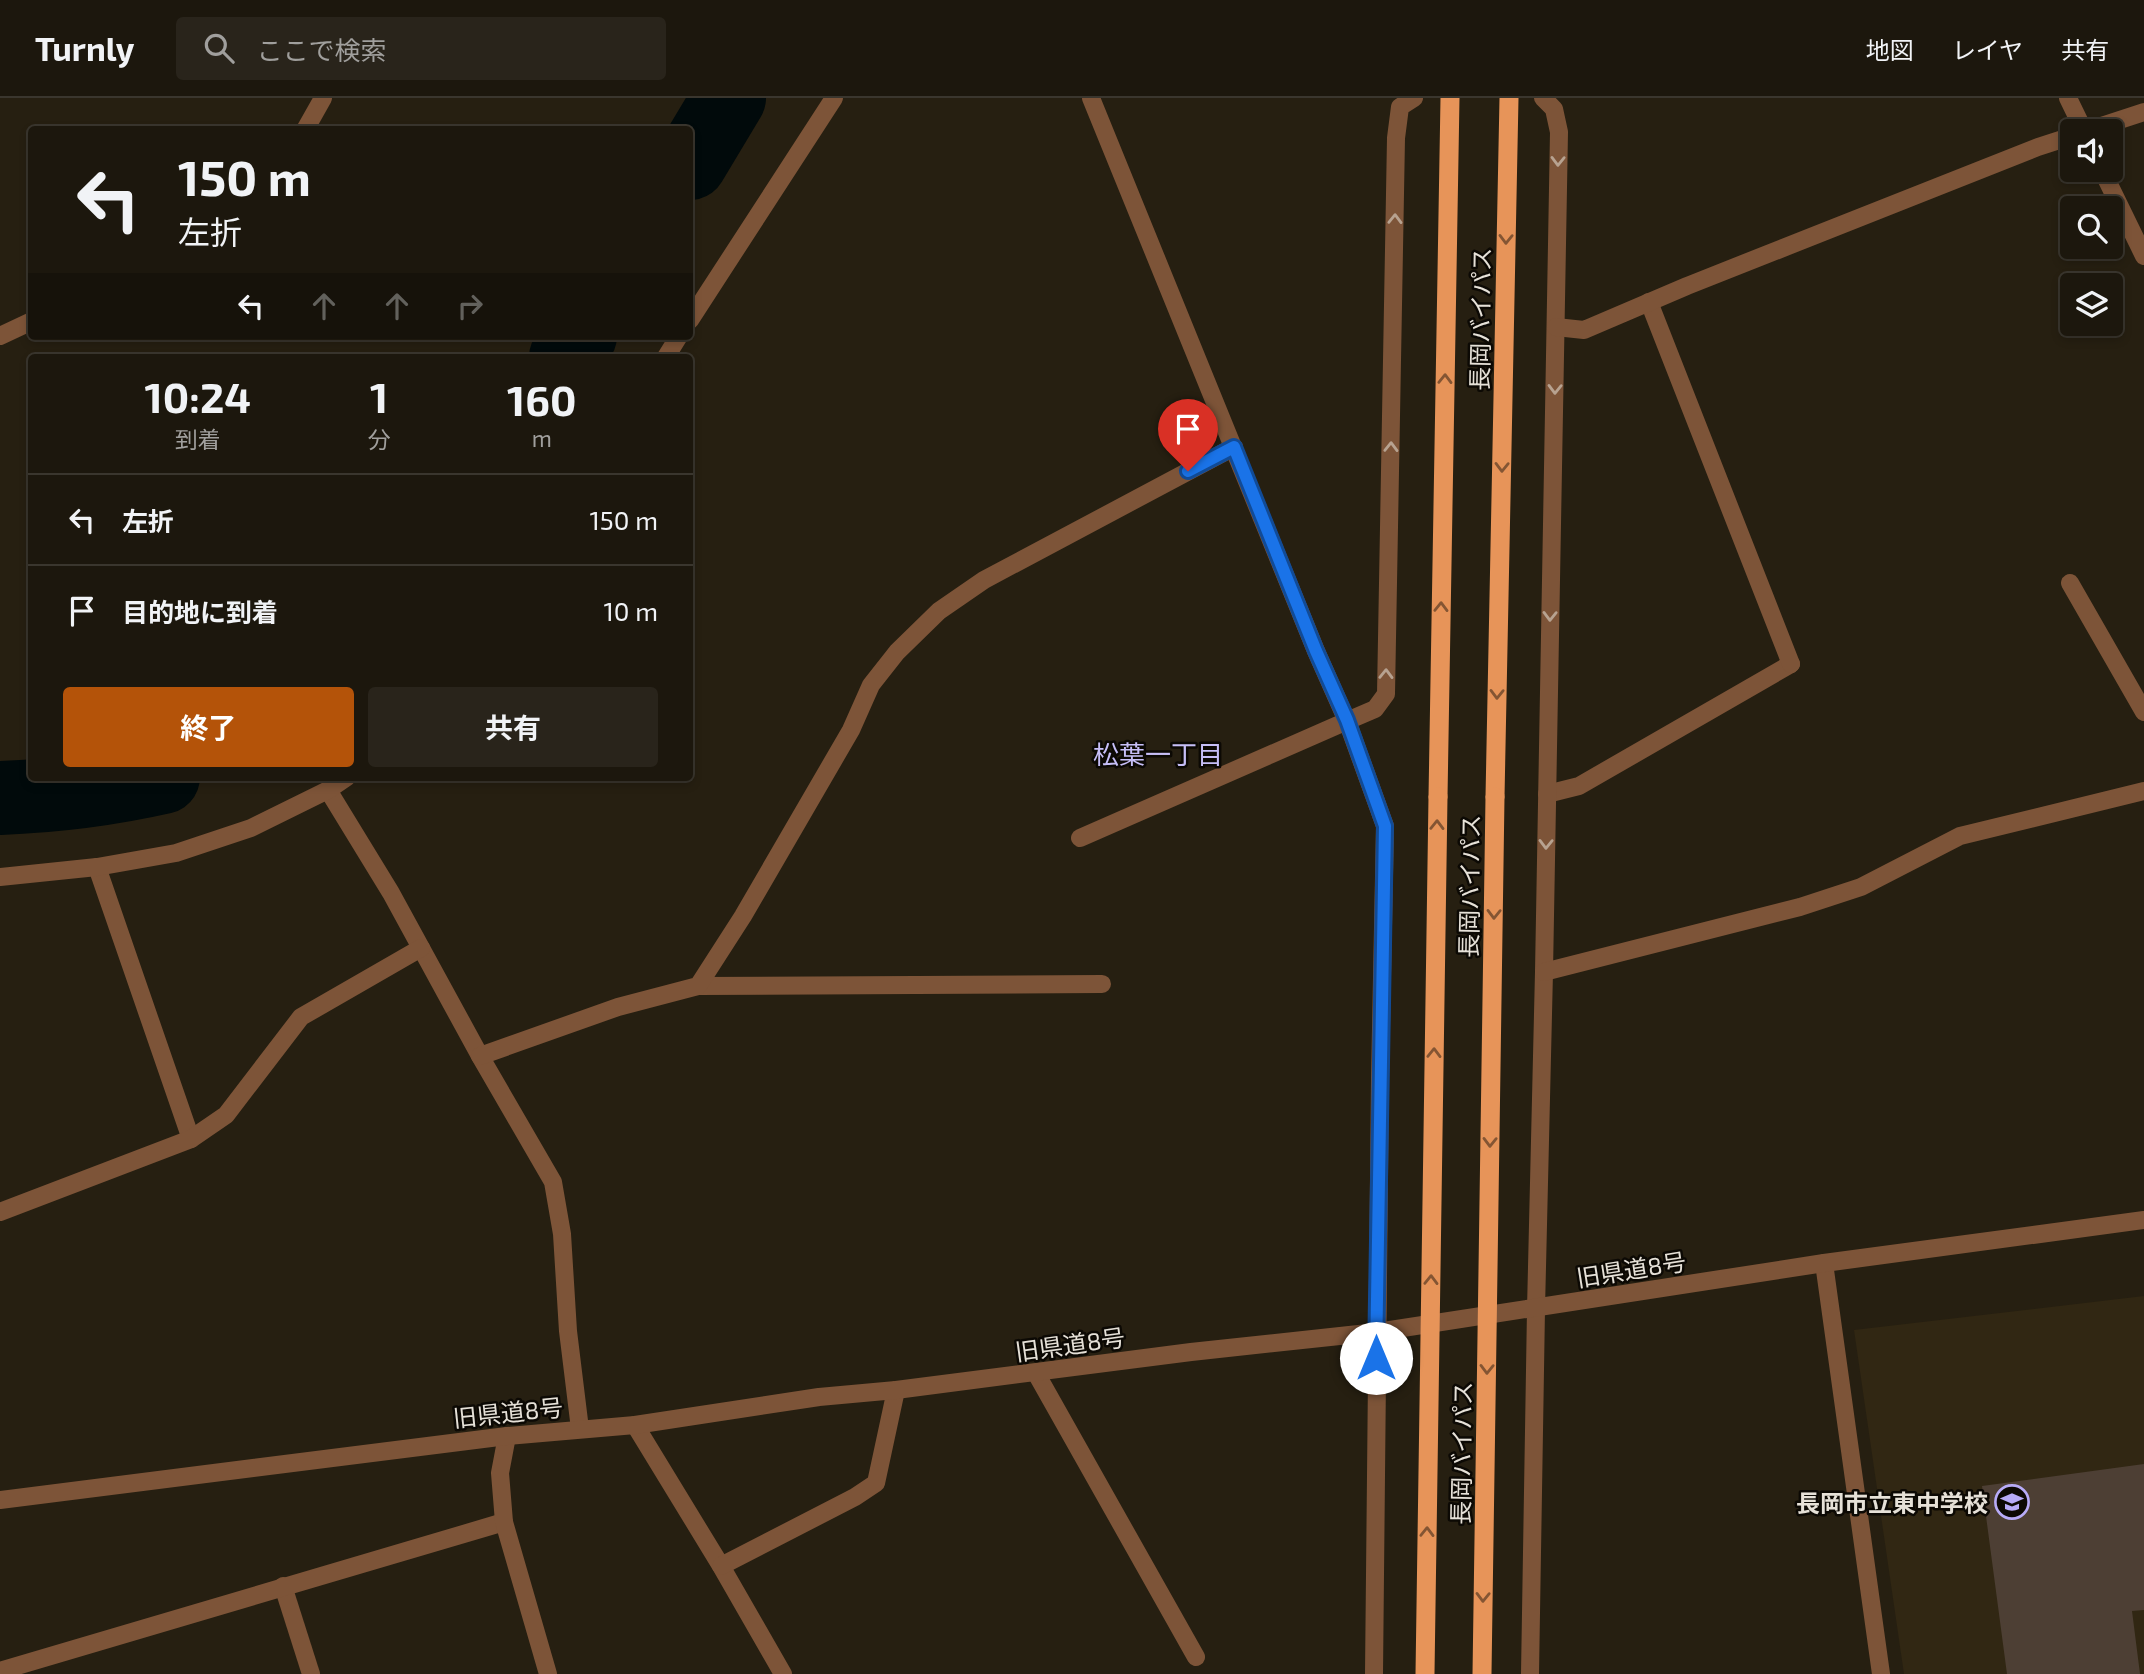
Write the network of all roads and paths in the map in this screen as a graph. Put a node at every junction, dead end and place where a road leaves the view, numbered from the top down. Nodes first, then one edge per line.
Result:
1 (323, 98) edge
2 (834, 98) edge
3 (1091, 98) edge
4 (1414, 98) edge
5 (1450, 98) edge
6 (1508, 98) edge
7 (1543, 98) edge
8 (2068, 98) edge
9 (2144, 111) edge
10 (2079, 119) edge
11 (2120, 119) edge
12 (307, 126) edge
13 (2060, 140) edge
14 (2108, 182) edge
15 (2144, 256) edge
16 (1649, 302) junction
17 (693, 315) edge
18 (28, 323) edge
19 (1556, 327) junction
20 (0, 336) edge
21 (1234, 447) junction
22 (2070, 583) dead end
23 (2144, 712) edge
24 (1347, 720) junction
25 (341, 781) edge
26 (328, 790) junction
27 (2144, 790) edge
28 (1547, 794) junction
29 (1080, 838) dead end
30 (97, 867) junction
31 (0, 877) edge
32 (421, 948) junction
33 (1544, 972) junction
34 (1101, 984) dead end
35 (698, 986) junction
36 (480, 1056) junction
37 (191, 1139) junction
38 (0, 1212) edge
39 (2144, 1220) edge
40 (1824, 1263) junction
41 (1536, 1309) junction
42 (1377, 1332) junction
43 (1035, 1373) junction
44 (896, 1390) junction
45 (635, 1425) junction
46 (580, 1429) junction
47 (507, 1436) junction
48 (0, 1500) edge
49 (504, 1522) junction
50 (721, 1566) junction
51 (283, 1586) junction
52 (1196, 1657) dead end
53 (0, 1671) edge
54 (311, 1674) edge
55 (548, 1674) edge
56 (783, 1674) edge
57 (1374, 1674) edge
58 (1425, 1674) edge
59 (1482, 1674) edge
60 (1530, 1674) edge
61 (1881, 1674) edge

1 - 12 street
2 - 17 street
3 - 21 street
24 -> 4 street
58 -> 5 highway, 長岡バイパス, bridge
6 -> 59 highway, 長岡バイパス, bridge
7 -> 19 street
8 - 10 street
9 - 11 street
13 - 16 street
14 - 15 street
16 - 19 street
16 - 28 street
18 - 20 street
19 -> 28 street
21 - 24 street
21 - 35 street
22 - 23 street
24 - 29 street
24 - 42 street
25 - 26 street
26 - 30 street
26 - 32 street
27 - 33 street
28 -> 33 street
30 - 31 street
30 - 37 street
32 - 36 street
32 - 37 street
33 - 41 street
34 - 35 street
35 - 36 street
36 - 46 street
37 - 38 street
39 - 40 street, 旧県道8号
40 - 41 street, 旧県道8号
40 - 61 street
41 - 42 street, 旧県道8号
41 - 60 street
42 - 43 street, 旧県道8号
42 - 57 street
43 - 44 street, 旧県道8号
43 - 52 street
44 - 45 street, 旧県道8号
44 - 50 street
45 - 46 street, 旧県道8号
45 - 50 street
46 - 47 street, 旧県道8号
47 - 48 street, 旧県道8号
47 - 49 street
49 - 51 street
49 - 55 street
50 - 56 street
51 - 53 street
51 - 54 street

